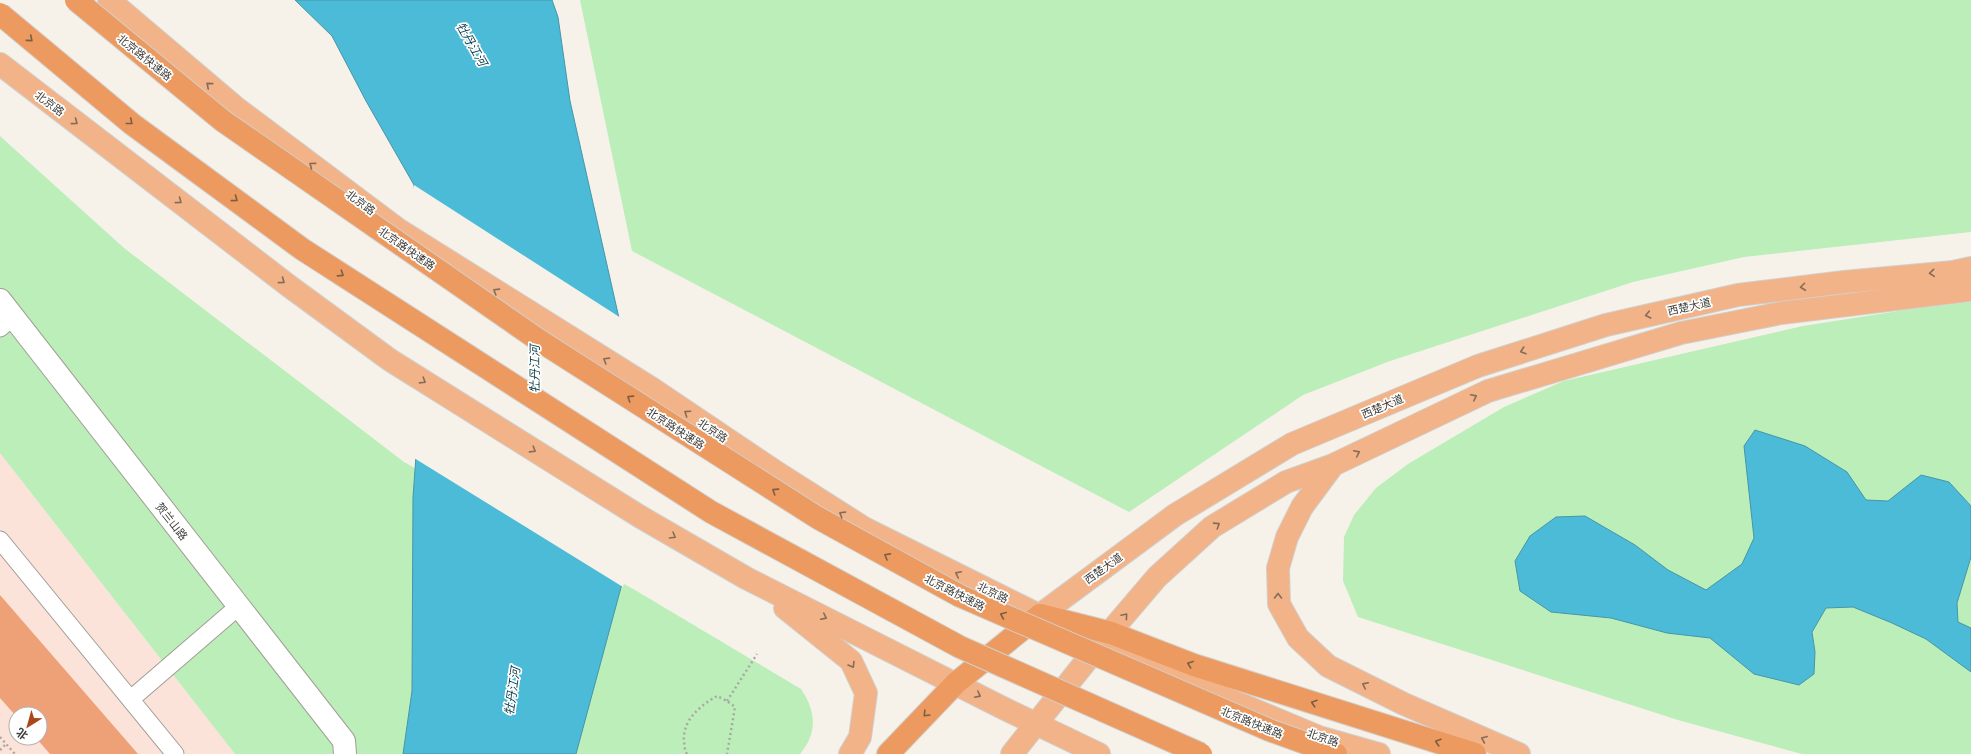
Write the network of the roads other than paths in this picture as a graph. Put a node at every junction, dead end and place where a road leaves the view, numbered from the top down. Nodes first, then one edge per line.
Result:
1 (76, 0) edge
2 (109, 0) edge
3 (0, 14) edge
4 (0, 64) edge
5 (1971, 268) edge
6 (1971, 290) edge
7 (0, 300) edge
8 (7, 322) edge
9 (1333, 465) junction
10 (2, 546) edge
11 (746, 578) junction
12 (239, 606) junction
13 (1040, 615) junction
14 (1105, 639) junction
15 (956, 683) junction
16 (131, 699) junction
17 (1036, 724) junction
18 (345, 748) edge
19 (175, 754) edge
20 (850, 754) edge
21 (888, 754) edge
22 (1012, 754) edge
23 (1099, 754) edge
24 (1201, 754) edge
25 (1336, 754) edge
26 (1379, 754) edge
27 (1475, 754) edge
28 (1519, 754) edge

25 -> 1 highway, 北京路快速路, bridge
13 -> 2 main road, 北京路
3 -> 24 highway, bridge
4 -> 11 main road, 北京路
5 -> 13 main road, 西楚大道
9 -> 6 main road
7 - 8 street, 贺兰山路
8 - 12 street, 贺兰山路
14 -> 9 main road
28 -> 9 main road
10 - 16 lane
11 -> 15 main road, 北京路
11 -> 20 main road
12 - 16 lane
12 - 18 street, 贺兰山路
13 - 14 highway
13 - 15 highway, 西楚大道
14 - 17 main road
14 - 26 main road, 北京路
27 -> 14 highway
15 -> 17 main road, 北京路
15 -> 21 highway, 西楚大道
16 - 19 lane
17 - 22 main road
17 - 23 main road, 北京路

